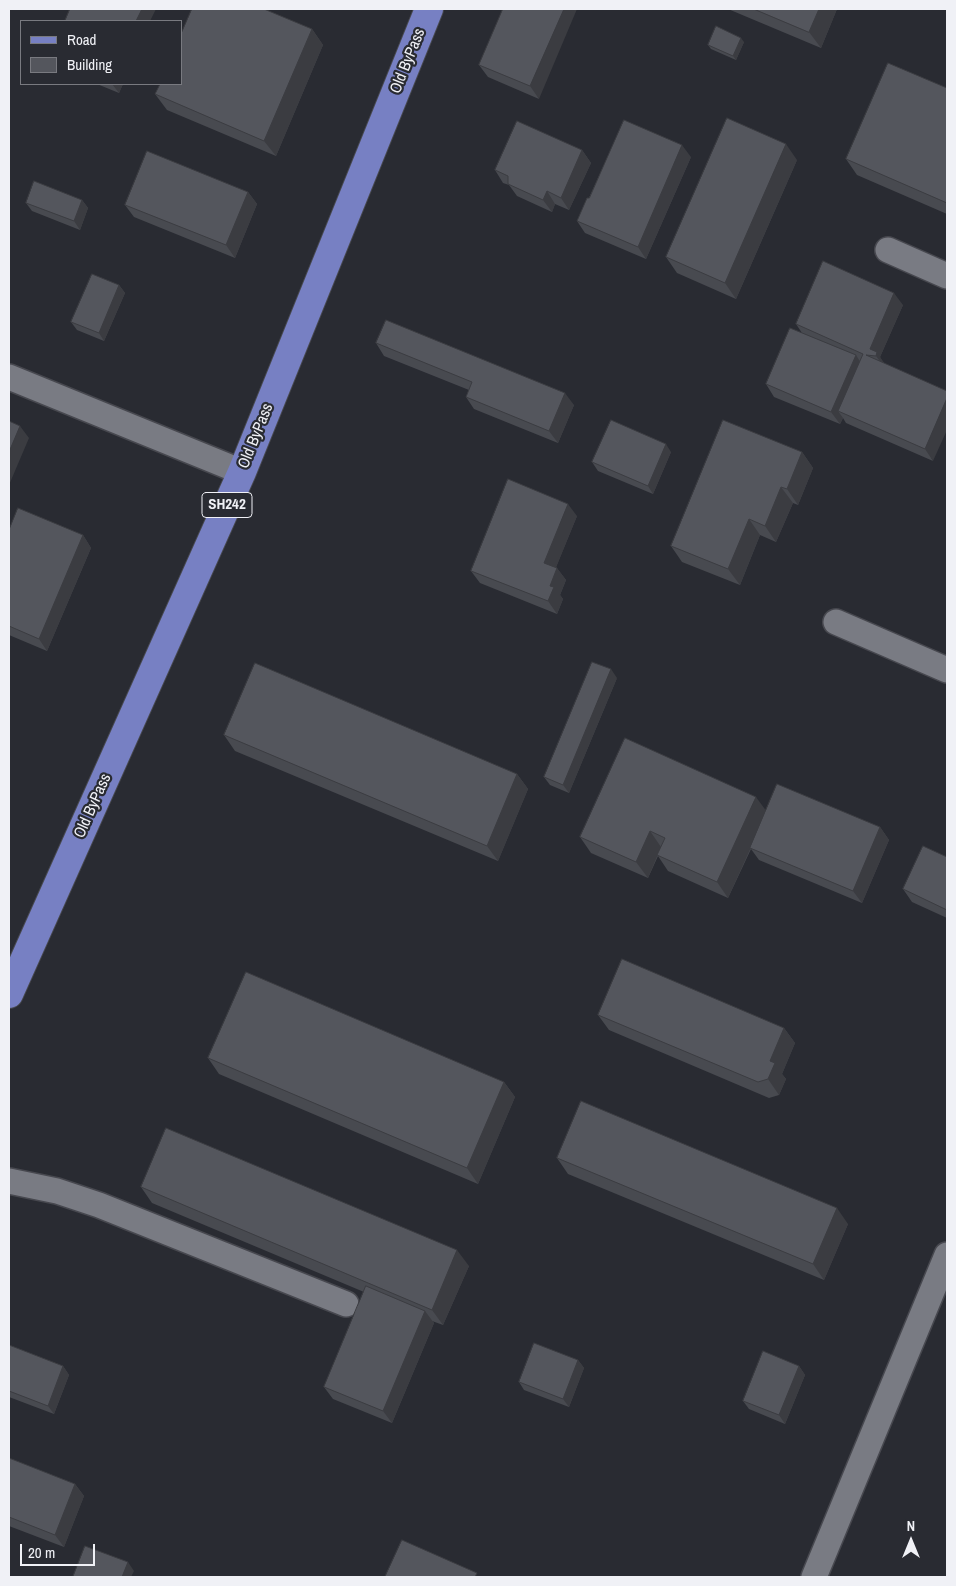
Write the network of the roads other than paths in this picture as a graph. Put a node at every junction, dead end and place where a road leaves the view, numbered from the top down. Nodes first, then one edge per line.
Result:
1 (429, 9) edge
2 (888, 250) dead end
3 (947, 276) edge
4 (9, 377) edge
5 (242, 472) junction
6 (836, 622) dead end
7 (947, 670) edge
8 (9, 994) edge
9 (9, 1181) edge
10 (947, 1255) edge
11 (346, 1304) dead end
12 (814, 1577) edge

1 - 5 main road, Old ByPass / SH242
2 - 3 lane
4 - 5 lane
5 - 8 main road, Old ByPass / SH242
6 - 7 lane
9 - 11 lane
10 - 12 lane

